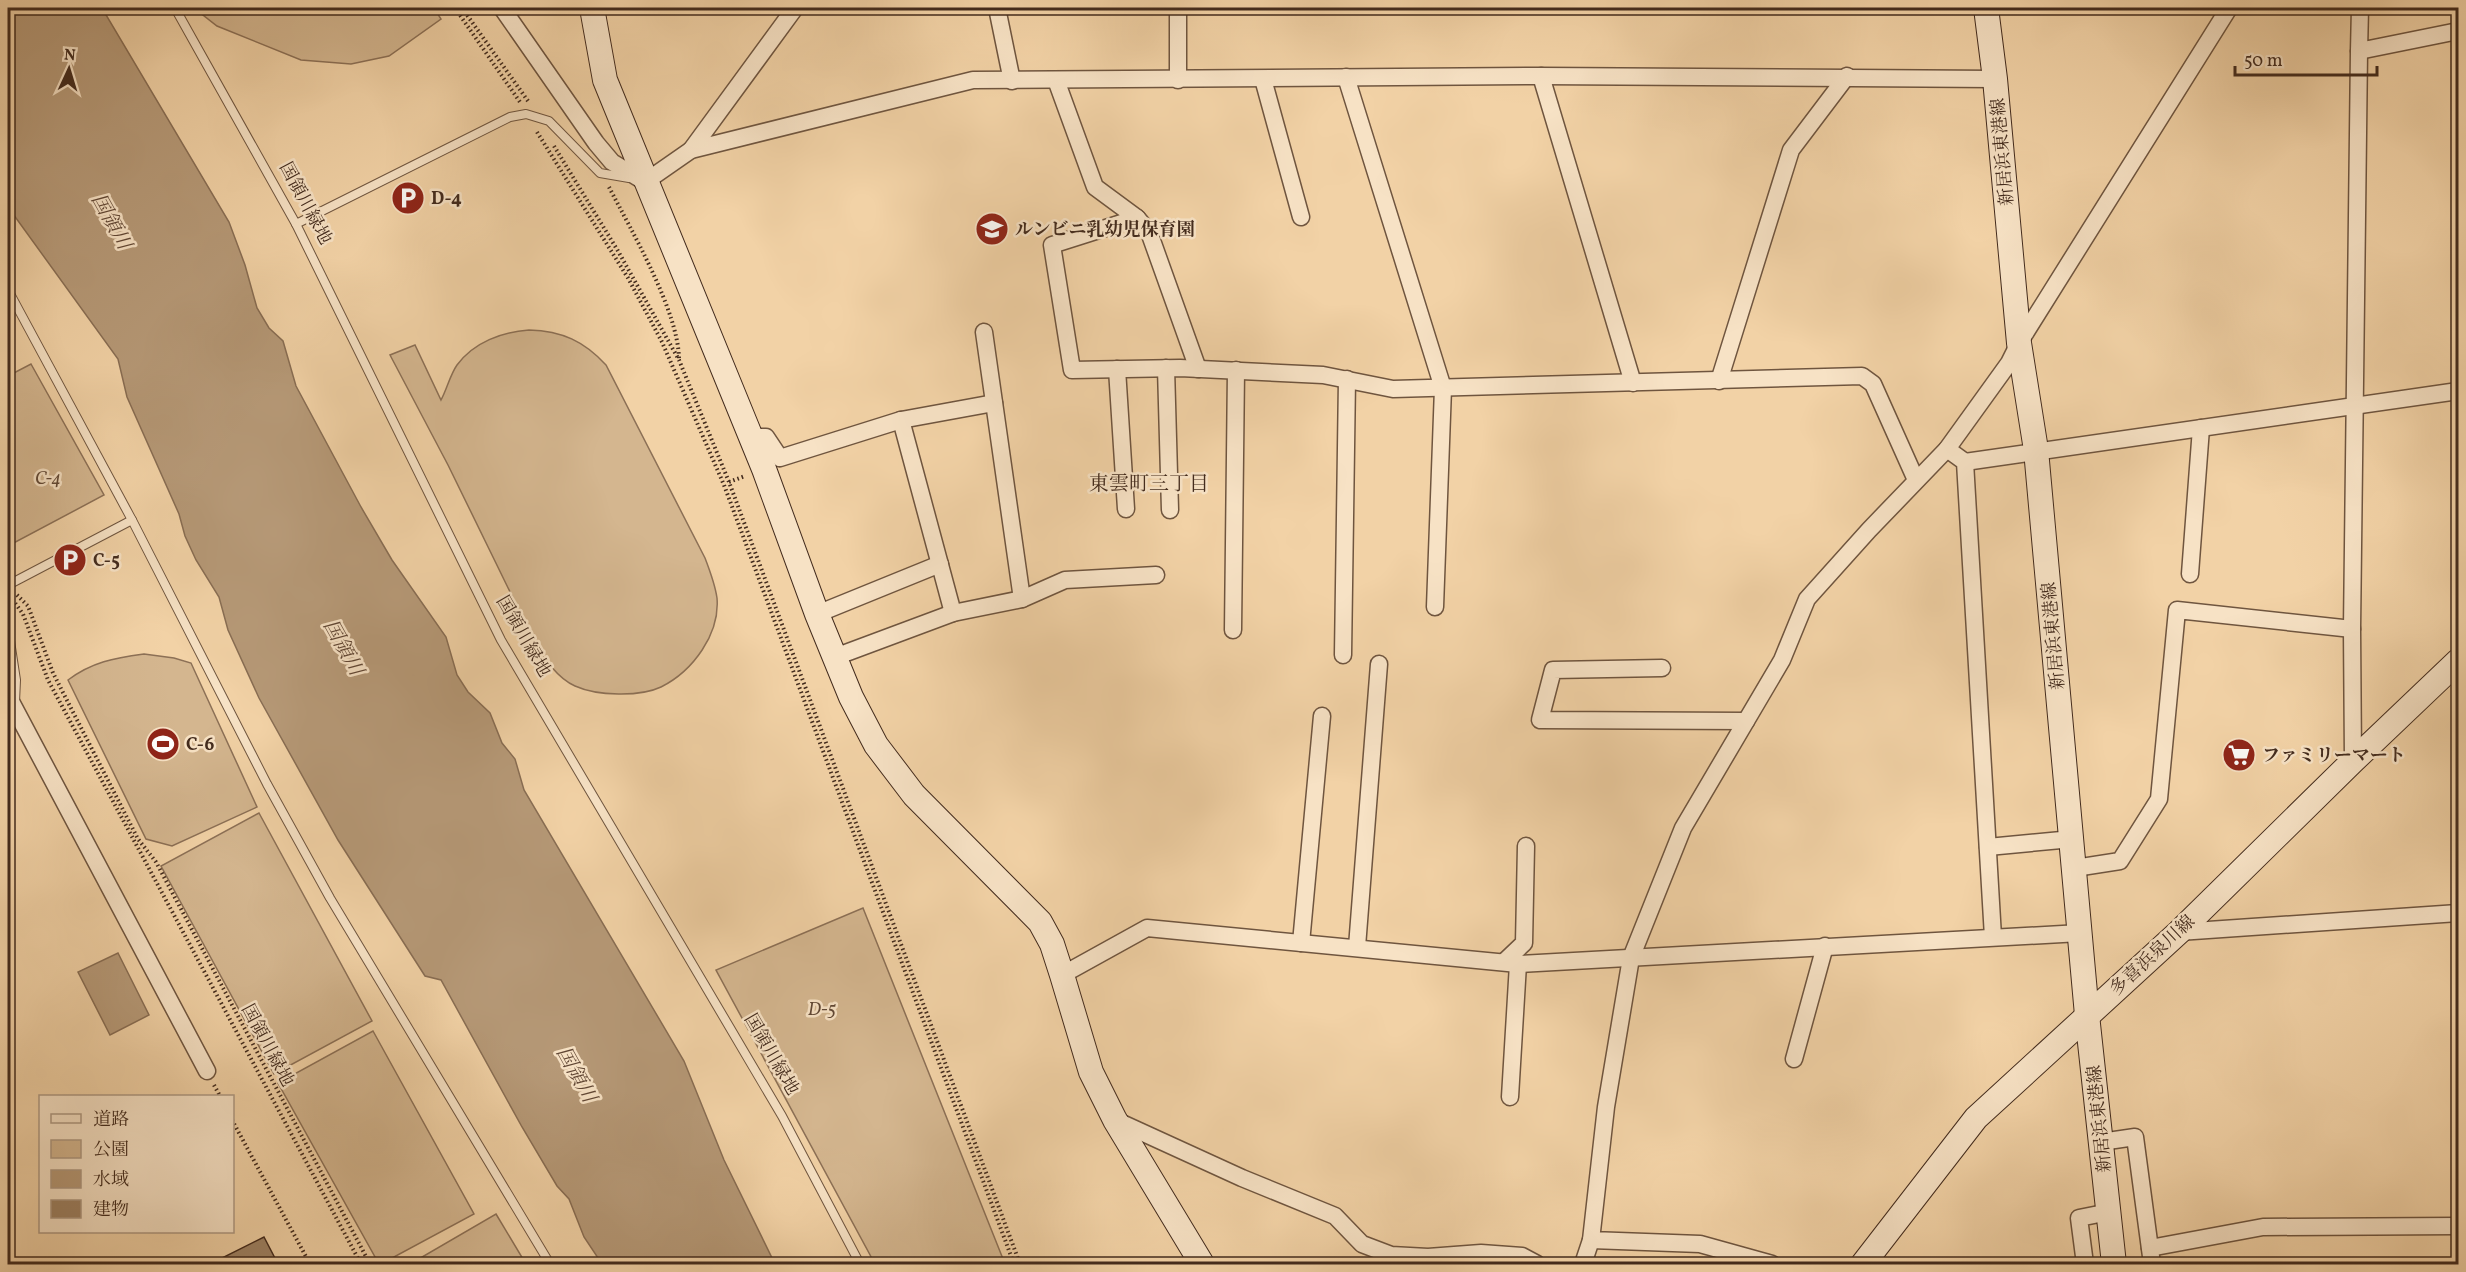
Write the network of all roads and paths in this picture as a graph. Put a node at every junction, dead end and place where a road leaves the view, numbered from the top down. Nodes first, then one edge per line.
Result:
1 (175, 8) edge
2 (456, 8) edge
3 (462, 8) edge
4 (502, 8) edge
5 (592, 8) edge
6 (795, 8) edge
7 (997, 8) edge
8 (1178, 8) edge
9 (1986, 8) edge
10 (2229, 8) edge
11 (2360, 8) edge
12 (2458, 31) edge
13 (2359, 51) junction
14 (1541, 76) junction
15 (1847, 76) junction
16 (1346, 77) junction
17 (1263, 79) junction
18 (1995, 79) junction
19 (1056, 80) junction
20 (1178, 80) junction
21 (1012, 81) junction
22 (531, 116) junction
23 (691, 150) junction
24 (600, 172) junction
25 (645, 182) junction
26 (1137, 218) junction
27 (1301, 218) dead end
28 (296, 224) junction
29 (8, 290) edge
30 (984, 332) dead end
31 (2019, 343) junction
32 (679, 360) junction
33 (1166, 368) junction
34 (1117, 369) junction
35 (1198, 369) junction
36 (1236, 370) junction
37 (1347, 380) junction
38 (1719, 381) junction
39 (1633, 383) junction
40 (1443, 388) junction
41 (2458, 391) edge
42 (994, 403) junction
43 (2355, 406) junction
44 (901, 420) junction
45 (2201, 428) junction
46 (751, 437) junction
47 (1947, 449) junction
48 (2036, 450) junction
49 (1965, 462) junction
50 (1916, 480) junction
51 (1126, 509) dead end
52 (1170, 510) dead end
53 (132, 520) junction
54 (940, 564) junction
55 (2190, 574) dead end
56 (1156, 575) dead end
57 (8, 585) edge
58 (14, 592) dead end
59 (8, 593) edge
60 (1022, 599) junction
61 (1435, 608) dead end
62 (953, 613) junction
63 (817, 614) junction
64 (8, 628) edge
65 (2352, 629) junction
66 (1233, 630) dead end
67 (1343, 655) dead end
68 (835, 657) junction
69 (2458, 661) edge
70 (1379, 664) dead end
71 (1662, 668) dead end
72 (10, 706) edge
73 (1322, 716) dead end
74 (1746, 721) junction
75 (2353, 761) junction
76 (2072, 839) junction
77 (1526, 846) dead end
78 (1988, 848) junction
79 (2075, 868) junction
80 (2458, 913) edge
81 (2179, 932) junction
82 (2080, 933) junction
83 (1993, 937) junction
84 (1301, 943) junction
85 (1825, 946) junction
86 (1357, 947) junction
87 (1631, 958) junction
88 (1511, 963) junction
89 (1062, 975) junction
90 (2087, 1015) junction
91 (1794, 1059) dead end
92 (207, 1071) dead end
93 (1510, 1096) dead end
94 (1115, 1120) junction
95 (234, 1124) edge
96 (2101, 1142) junction
97 (2109, 1212) junction
98 (2458, 1226) edge
99 (1591, 1240) junction
100 (2151, 1256) edge
101 (310, 1264) edge
102 (361, 1264) edge
103 (369, 1264) edge
104 (550, 1264) edge
105 (860, 1264) edge
106 (1014, 1264) edge
107 (1020, 1264) edge
108 (1202, 1264) edge
109 (1537, 1264) edge
110 (1582, 1264) edge
111 (1772, 1264) edge
112 (1863, 1264) edge
113 (2085, 1264) edge
114 (2114, 1264) edge

1 - 28 lane
2 - 22 path
3 - 22 path
4 - 25 street
5 - 25 main road
6 - 23 street
7 - 21 street
8 - 20 street
9 - 18 main road, 新居浜東港線
10 - 31 street
11 - 13 street
12 - 13 street
13 - 43 street
14 - 15 street
14 - 16 street
14 - 39 street
15 - 18 street
15 - 38 street
16 - 17 street
16 - 40 street
17 - 20 street
17 - 27 street
18 - 31 main road, 新居浜東港線
19 - 20 street
19 - 21 street
19 - 26 street
21 - 23 street
22 - 24 lane
22 - 28 lane
22 - 32 path
22 - 106 path
23 - 25 street
24 - 25 lane
24 - 32 path
25 - 46 main road
26 - 34 street
26 - 35 street
28 - 105 lane
29 - 53 lane
30 - 42 street
31 - 47 street
31 - 48 main road, 新居浜東港線
32 - 107 path
33 - 34 street
33 - 35 street
33 - 52 street
34 - 51 street
35 - 36 street
36 - 37 street
36 - 66 street
37 - 40 street
37 - 67 street
38 - 39 street
38 - 50 street
39 - 40 street
40 - 61 street
41 - 43 street
42 - 44 street
42 - 60 street
43 - 45 street
43 - 65 street
44 - 46 street
44 - 54 street
45 - 48 street
45 - 55 street
46 - 63 main road
47 - 49 street
47 - 50 street
48 - 49 street
48 - 76 main road, 新居浜東港線
49 - 78 street
50 - 74 street
53 - 57 lane
53 - 104 lane
54 - 62 street
54 - 63 street
56 - 60 street
58 - 103 path, 国領川緑地
59 - 102 path
60 - 62 street
62 - 68 street
63 - 68 main road
64 - 72 lane
65 - 75 street
65 - 79 street
68 - 89 main road
69 - 75 main road, 多喜浜泉川線
70 - 86 street
71 - 74 street
72 - 92 street
73 - 84 street
74 - 87 street
75 - 81 main road, 多喜浜泉川線
76 - 78 street
76 - 79 main road, 新居浜東港線
77 - 88 street
78 - 83 street
79 - 82 main road, 新居浜東港線
80 - 81 street
81 - 90 main road, 多喜浜泉川線
82 - 83 street
82 - 90 main road, 新居浜東港線
83 - 85 street
84 - 86 street
84 - 89 street
85 - 87 street
85 - 91 street
86 - 88 street
87 - 88 street
87 - 99 street
88 - 93 street
89 - 94 main road
90 - 96 main road, 新居浜東港線
90 - 112 main road, 多喜浜泉川線
94 - 108 main road
94 - 109 street
95 - 101 path
96 - 97 main road, 新居浜東港線
96 - 100 street
97 - 113 street
97 - 114 main road, 新居浜東港線
98 - 100 street
99 - 110 street
99 - 111 street

